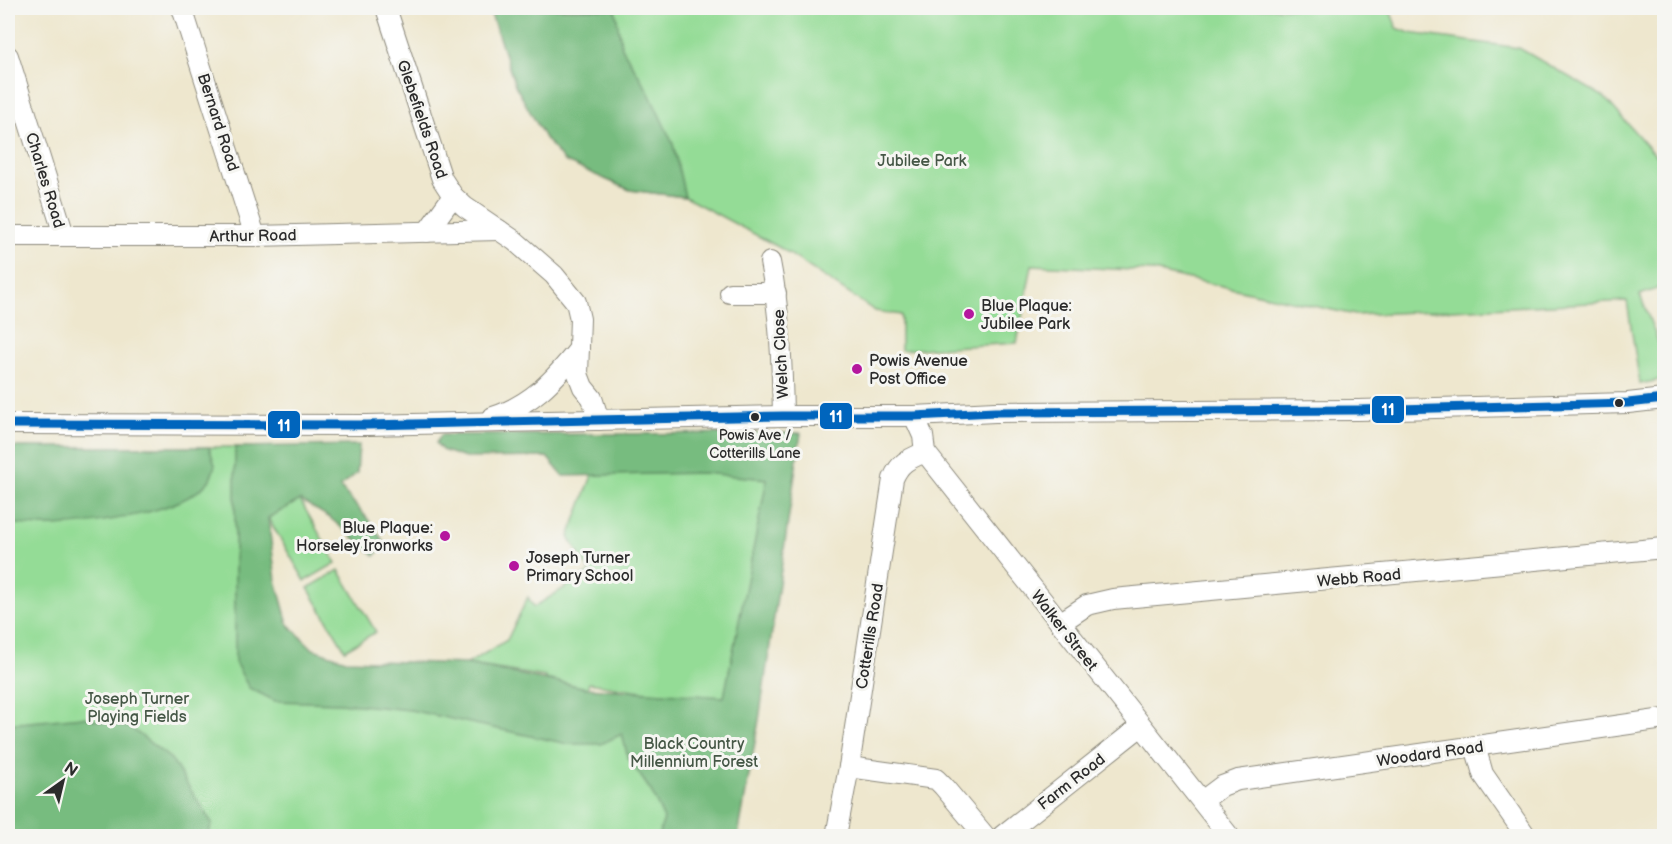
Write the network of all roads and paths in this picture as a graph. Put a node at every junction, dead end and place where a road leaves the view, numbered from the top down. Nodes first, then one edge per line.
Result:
1 (182, 8) edge
2 (386, 8) edge
3 (8, 56) edge
4 (453, 196) junction
5 (499, 230) junction
6 (427, 232) junction
7 (8, 236) edge
8 (64, 236) junction
9 (255, 236) junction
10 (770, 262) dead end
11 (730, 293) dead end
12 (776, 293) junction
13 (579, 350) junction
14 (1664, 400) edge
15 (783, 416) junction
16 (914, 416) junction
17 (598, 420) junction
18 (470, 423) junction
19 (8, 424) edge
20 (925, 452) junction
21 (1665, 548) edge
22 (1060, 623) junction
23 (1665, 719) edge
24 (1141, 726) junction
25 (1475, 746) junction
26 (849, 767) junction
27 (1202, 801) junction
28 (836, 837) edge
29 (985, 837) edge
30 (1002, 837) edge
31 (1229, 837) edge
32 (1526, 837) edge

1 - 9 street, Bernard Road
2 - 4 street, Glebefields Road
3 - 8 street, Charles Road
4 - 5 street, Glebefields Road
4 - 6 street
5 - 6 street, Arthur Road
5 - 13 street, Glebefields Road
6 - 9 street, Arthur Road
7 - 8 street, Arthur Road
8 - 9 street, Arthur Road
10 - 12 street, Welch Close
11 - 12 street, Welch Close
12 - 15 street, Welch Close
13 - 17 street, Glebefields Road
13 - 18 street
14 - 16 street
15 - 16 street
15 - 17 street
16 - 20 street, Walker Street
17 - 18 street
18 - 19 street
20 - 22 street, Walker Street
20 - 26 street, Cotterills Road
21 - 22 street, Webb Road
22 - 24 street, Walker Street
23 - 25 street, Woodard Road
24 - 27 street, Walker Street
24 - 30 street, Farm Road
25 - 27 street, Woodard Road
25 - 32 street
26 - 28 street, Cotterills Road
26 - 29 street
27 - 31 street, Walker Street

